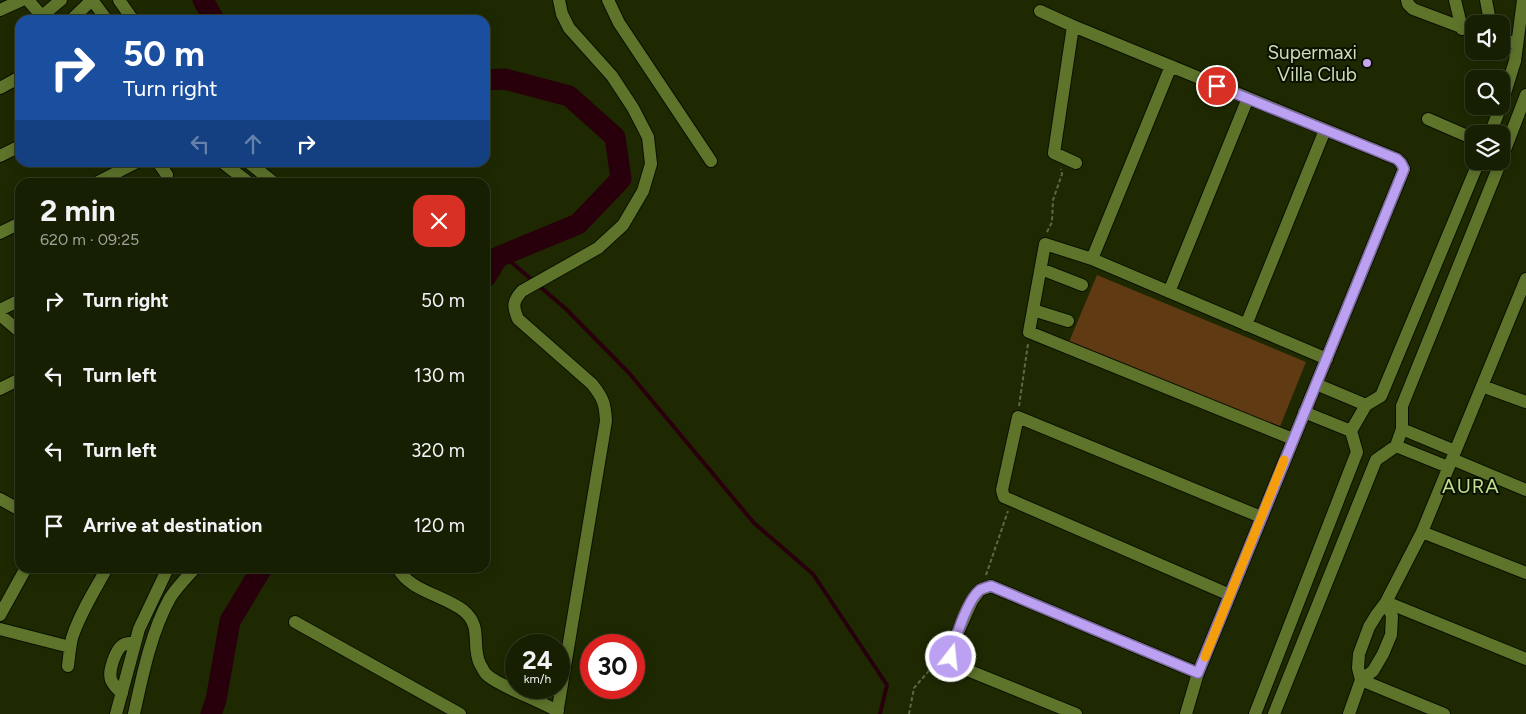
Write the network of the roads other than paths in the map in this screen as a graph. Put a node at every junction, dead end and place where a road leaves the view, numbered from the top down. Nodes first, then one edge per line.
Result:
1 (22, 0) edge
2 (28, 0) edge
3 (61, 0) edge
4 (92, 0) edge
5 (119, 0) edge
6 (559, 0) edge
7 (608, 0) edge
8 (1407, 0) edge
9 (1455, 0) edge
10 (1486, 0) edge
11 (1523, 0) edge
12 (0, 10) edge
13 (1040, 11) dead end
14 (40, 15) edge
15 (46, 15) edge
16 (76, 15) edge
17 (103, 15) edge
18 (130, 15) edge
19 (1489, 15) edge
20 (1465, 23) edge
21 (1073, 26) junction
22 (1465, 29) edge
23 (1510, 42) edge
24 (1517, 44) junction
25 (1171, 66) junction
26 (1510, 77) edge
27 (15, 80) edge
28 (0, 88) edge
29 (1526, 95) edge
30 (1248, 98) junction
31 (1428, 119) dead end
32 (1325, 130) junction
33 (1465, 135) edge
34 (1510, 137) edge
35 (15, 148) edge
36 (0, 156) edge
37 (711, 161) dead end
38 (1076, 163) dead end
39 (127, 167) edge
40 (162, 167) edge
41 (228, 167) edge
42 (254, 167) edge
43 (1475, 170) edge
44 (1497, 170) edge
45 (168, 175) dead end
46 (106, 178) edge
47 (243, 178) edge
48 (269, 178) edge
49 (15, 226) edge
50 (0, 234) edge
51 (1092, 259) junction
52 (1041, 269) junction
53 (1526, 279) edge
54 (1082, 285) dead end
55 (1169, 292) junction
56 (15, 302) edge
57 (0, 310) edge
58 (1033, 310) junction
59 (0, 315) edge
60 (1068, 321) dead end
61 (1246, 325) junction
62 (15, 328) edge
63 (1327, 359) junction
64 (15, 382) edge
65 (1316, 384) junction
66 (1482, 386) junction
67 (0, 389) edge
68 (1380, 396) junction
69 (1526, 402) edge
70 (1366, 405) junction
71 (1402, 406) junction
72 (1304, 412) junction
73 (1402, 430) junction
74 (1351, 431) junction
75 (1293, 440) junction
76 (1396, 446) junction
77 (1357, 452) junction
78 (1451, 459) junction
79 (1376, 460) junction
80 (1526, 490) edge
81 (0, 499) edge
82 (15, 507) edge
83 (1261, 518) junction
84 (1422, 532) junction
85 (23, 573) edge
86 (104, 573) edge
87 (165, 573) edge
88 (191, 573) edge
89 (401, 573) edge
90 (1526, 573) edge
91 (159, 584) junction
92 (174, 592) junction
93 (1230, 595) junction
94 (1386, 602) junction
95 (0, 615) edge
96 (295, 622) dead end
97 (0, 628) edge
98 (70, 647) junction
99 (1526, 659) edge
100 (68, 666) dead end
101 (1198, 673) junction
102 (1360, 680) junction
103 (557, 713) edge
104 (116, 714) edge
105 (134, 714) edge
106 (460, 714) edge
107 (1076, 714) edge
108 (1186, 714) edge
109 (1255, 714) edge
110 (1274, 714) edge
111 (1349, 714) edge
112 (1444, 714) edge

1 - 12 street
2 - 14 street
3 - 15 street
4 - 16 street
4 - 17 street
5 - 18 street
6 - 103 street
7 - 37 street
8 - 22 street
9 - 20 street
10 - 19 street
11 - 24 street
13 - 21 street
21 - 25 street
21 - 38 street
23 - 24 street
24 - 26 street
25 - 30 street
25 - 51 street
27 - 28 street
29 - 34 street
30 - 32 street
30 - 55 street
31 - 33 street
32 - 61 street
32 - 63 street
35 - 36 street
39 - 46 street
40 - 45 street
41 - 47 street
42 - 48 street
43 - 68 street
44 - 71 street
49 - 50 street
51 - 52 street
51 - 55 street
52 - 54 street
52 - 58 street
53 - 66 street
55 - 61 street
56 - 57 street
58 - 60 street
58 - 75 street
59 - 62 street
61 - 63 street
63 - 65 street
64 - 67 street
65 - 70 street
65 - 72 street
66 - 69 street
66 - 78 street
68 - 70 street
68 - 71 street
70 - 74 street
71 - 73 street
72 - 74 street
72 - 75 street
73 - 76 street
73 - 78 street
74 - 77 street
75 - 83 street
76 - 78 street
76 - 79 street
77 - 79 street
77 - 109 street
78 - 80 street
78 - 84 street
79 - 110 street
81 - 82 street
83 - 93 street
83 - 93 street
84 - 90 street
84 - 94 street
85 - 95 street
86 - 98 street
87 - 91 street
88 - 92 street
89 - 103 street
91 - 92 street
91 - 104 street
92 - 105 street
93 - 101 street
94 - 99 street
94 - 102 street
94 - 102 street
96 - 106 street
97 - 98 street
98 - 100 street
101 - 107 street
101 - 108 street
102 - 111 street
102 - 112 street

